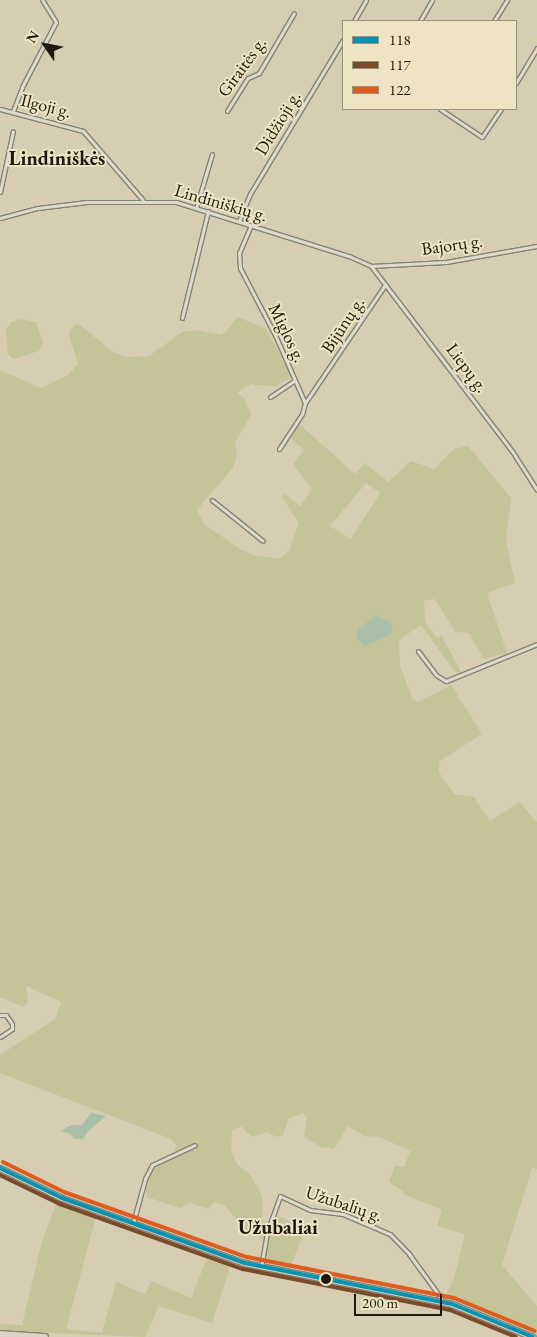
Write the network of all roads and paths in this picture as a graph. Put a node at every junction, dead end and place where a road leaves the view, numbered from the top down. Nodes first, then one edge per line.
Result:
1 (42, 0) edge
2 (366, 0) edge
3 (432, 0) edge
4 (507, 0) edge
5 (294, 13) dead end
6 (355, 20) edge
7 (421, 20) edge
8 (495, 20) edge
9 (342, 42) edge
10 (537, 48) edge
11 (517, 82) edge
12 (0, 109) edge
13 (442, 110) edge
14 (500, 110) edge
15 (13, 111) junction
16 (227, 111) dead end
17 (13, 131) dead end
18 (212, 154) dead end
19 (0, 192) edge
20 (143, 200) junction
21 (196, 208) junction
22 (208, 211) junction
23 (0, 218) edge
24 (239, 221) junction
25 (251, 225) junction
26 (537, 246) edge
27 (371, 266) junction
28 (385, 285) junction
29 (182, 318) dead end
30 (295, 380) junction
31 (270, 398) dead end
32 (305, 403) junction
33 (279, 450) dead end
34 (537, 490) edge
35 (212, 500) dead end
36 (263, 540) dead end
37 (537, 644) edge
38 (418, 651) dead end
39 (0, 1014) edge
40 (0, 1037) edge
41 (195, 1145) dead end
42 (0, 1168) edge
43 (133, 1223) junction
44 (261, 1268) junction
45 (440, 1301) junction
46 (0, 1334) edge
47 (45, 1337) edge
48 (533, 1337) edge

1 - 15 street
2 - 6 street
3 - 7 street
4 - 8 street
5 - 16 street, Giraitės g.
9 - 24 street, Didžioji g.
10 - 11 street
12 - 15 street, Ilgoji g.
13 - 14 street
15 - 20 street, Ilgoji g.
17 - 19 street
18 - 21 street
20 - 21 street, Lindiniškių g.
20 - 23 street, Lindiniškių g.
21 - 22 street, Lindiniškių g.
22 - 24 street, Lindiniškių g.
22 - 29 street
24 - 25 street, Lindiniškių g.
25 - 27 street, Lindiniškių g.
25 - 30 street, Miglos g.
26 - 27 street, Bajorų g.
27 - 28 street, Liepų g.
28 - 32 street, Bijūnų g.
28 - 34 street, Liepų g.
30 - 31 street
30 - 32 street, Miglos g.
32 - 33 street
35 - 36 street
37 - 38 street
39 - 40 street
41 - 43 street
42 - 43 main road
43 - 44 main road
44 - 45 main road
44 - 45 street, Užubalių g.
45 - 48 main road
46 - 47 highway

